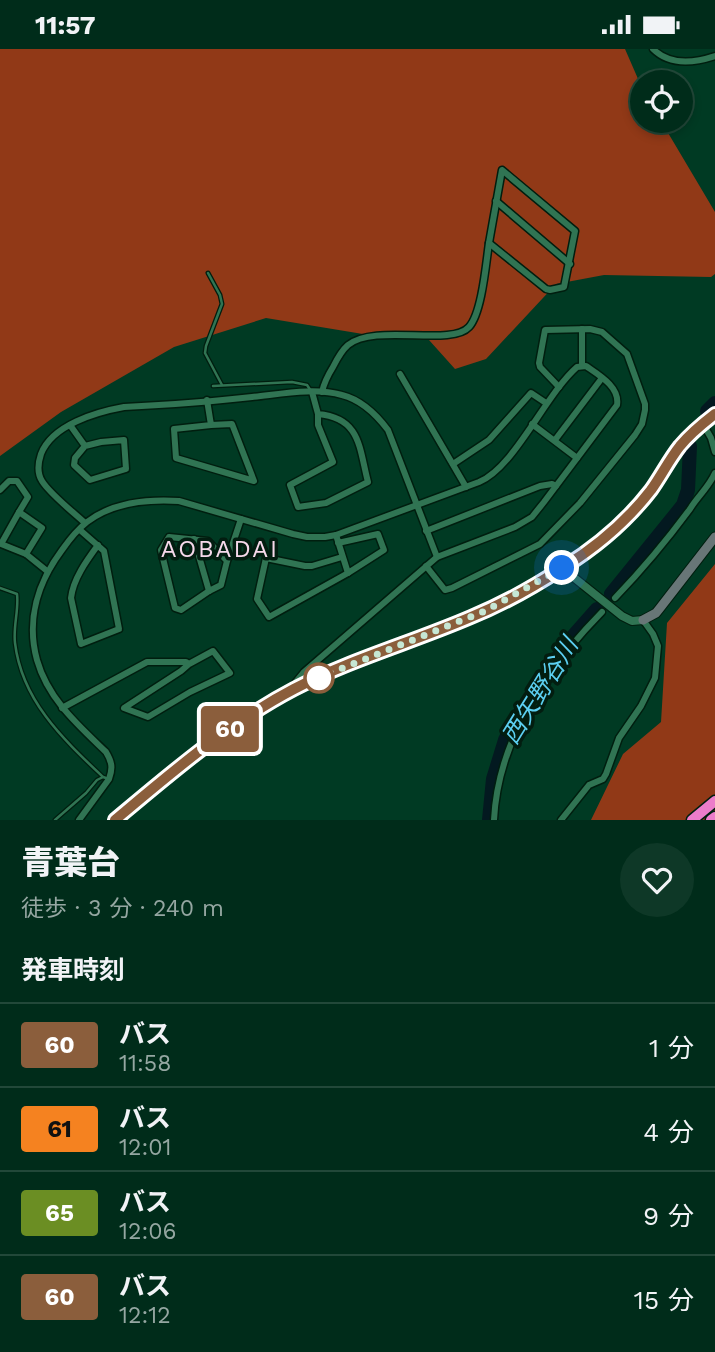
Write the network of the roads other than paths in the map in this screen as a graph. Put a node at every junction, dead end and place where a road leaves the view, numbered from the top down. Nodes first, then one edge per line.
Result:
1 (653, 49) edge
2 (715, 56) edge
3 (496, 201) junction
4 (489, 243) junction
5 (570, 264) junction
6 (208, 273) dead end
7 (582, 329) junction
8 (582, 366) junction
9 (400, 374) dead end
10 (603, 379) junction
11 (222, 385) junction
12 (213, 386) dead end
13 (559, 387) junction
14 (312, 392) junction
15 (322, 392) junction
16 (207, 400) junction
17 (546, 403) junction
18 (318, 414) junction
19 (715, 414) edge
20 (703, 423) junction
21 (532, 424) junction
22 (70, 425) junction
23 (211, 425) junction
24 (555, 440) junction
25 (85, 446) junction
26 (715, 452) edge
27 (577, 458) junction
28 (453, 464) junction
29 (715, 473) edge
30 (556, 486) junction
31 (466, 487) junction
32 (0, 490) edge
33 (416, 504) junction
34 (19, 512) junction
35 (241, 519) junction
36 (82, 526) junction
37 (426, 531) junction
38 (335, 535) junction
39 (715, 537) edge
40 (194, 539) junction
41 (338, 543) junction
42 (98, 545) junction
43 (26, 554) junction
44 (342, 557) junction
45 (437, 557) junction
46 (227, 561) junction
47 (426, 566) junction
48 (562, 568) junction
49 (47, 571) junction
50 (348, 573) junction
51 (0, 588) edge
52 (209, 591) junction
53 (615, 598) dead end
54 (602, 612) dead end
55 (643, 620) junction
56 (189, 664) junction
57 (293, 689) junction
58 (62, 708) junction
59 (106, 778) junction
60 (715, 801) edge
61 (55, 820) edge
62 (79, 820) edge
63 (115, 820) edge
64 (494, 820) edge
65 (561, 820) edge
66 (692, 820) edge

1 - 2 street
3 - 4 street
3 - 5 street
3 - 5 street
4 - 5 street
4 - 15 street
6 - 11 lane
7 - 8 street
7 - 13 street
7 - 47 street
8 - 10 street
8 - 13 street
9 - 28 street
10 - 24 street
10 - 27 street
11 - 12 lane
11 - 14 lane
13 - 17 street
14 - 15 street
14 - 16 street
14 - 18 street
15 - 33 street
16 - 22 street
16 - 23 street
17 - 21 street
17 - 28 street
18 - 18 street
19 - 20 street
20 - 26 street
20 - 48 street
21 - 24 street
21 - 31 street
22 - 25 street
22 - 36 street
23 - 23 street
24 - 27 street
25 - 25 street
27 - 30 street
28 - 31 street
29 - 53 street
30 - 37 street
30 - 45 street
31 - 33 street
32 - 34 street
33 - 37 street
33 - 38 street
34 - 43 street
34 - 43 street
35 - 36 street
35 - 38 street
35 - 46 street
36 - 42 street
36 - 49 street
37 - 45 street
38 - 41 street
39 - 55 main road
40 - 46 street
40 - 52 street
40 - 52 street
41 - 44 street
41 - 50 street
42 - 42 street
43 - 49 street
44 - 50 street
44 - 50 street
45 - 47 street
46 - 52 street
47 - 57 street
48 - 55 street
48 - 57 street
49 - 58 street
51 - 59 lane
54 - 64 street
55 - 65 street
56 - 56 street
56 - 58 street
57 - 63 street
58 - 59 street
59 - 61 lane
59 - 62 street
60 - 66 highway

